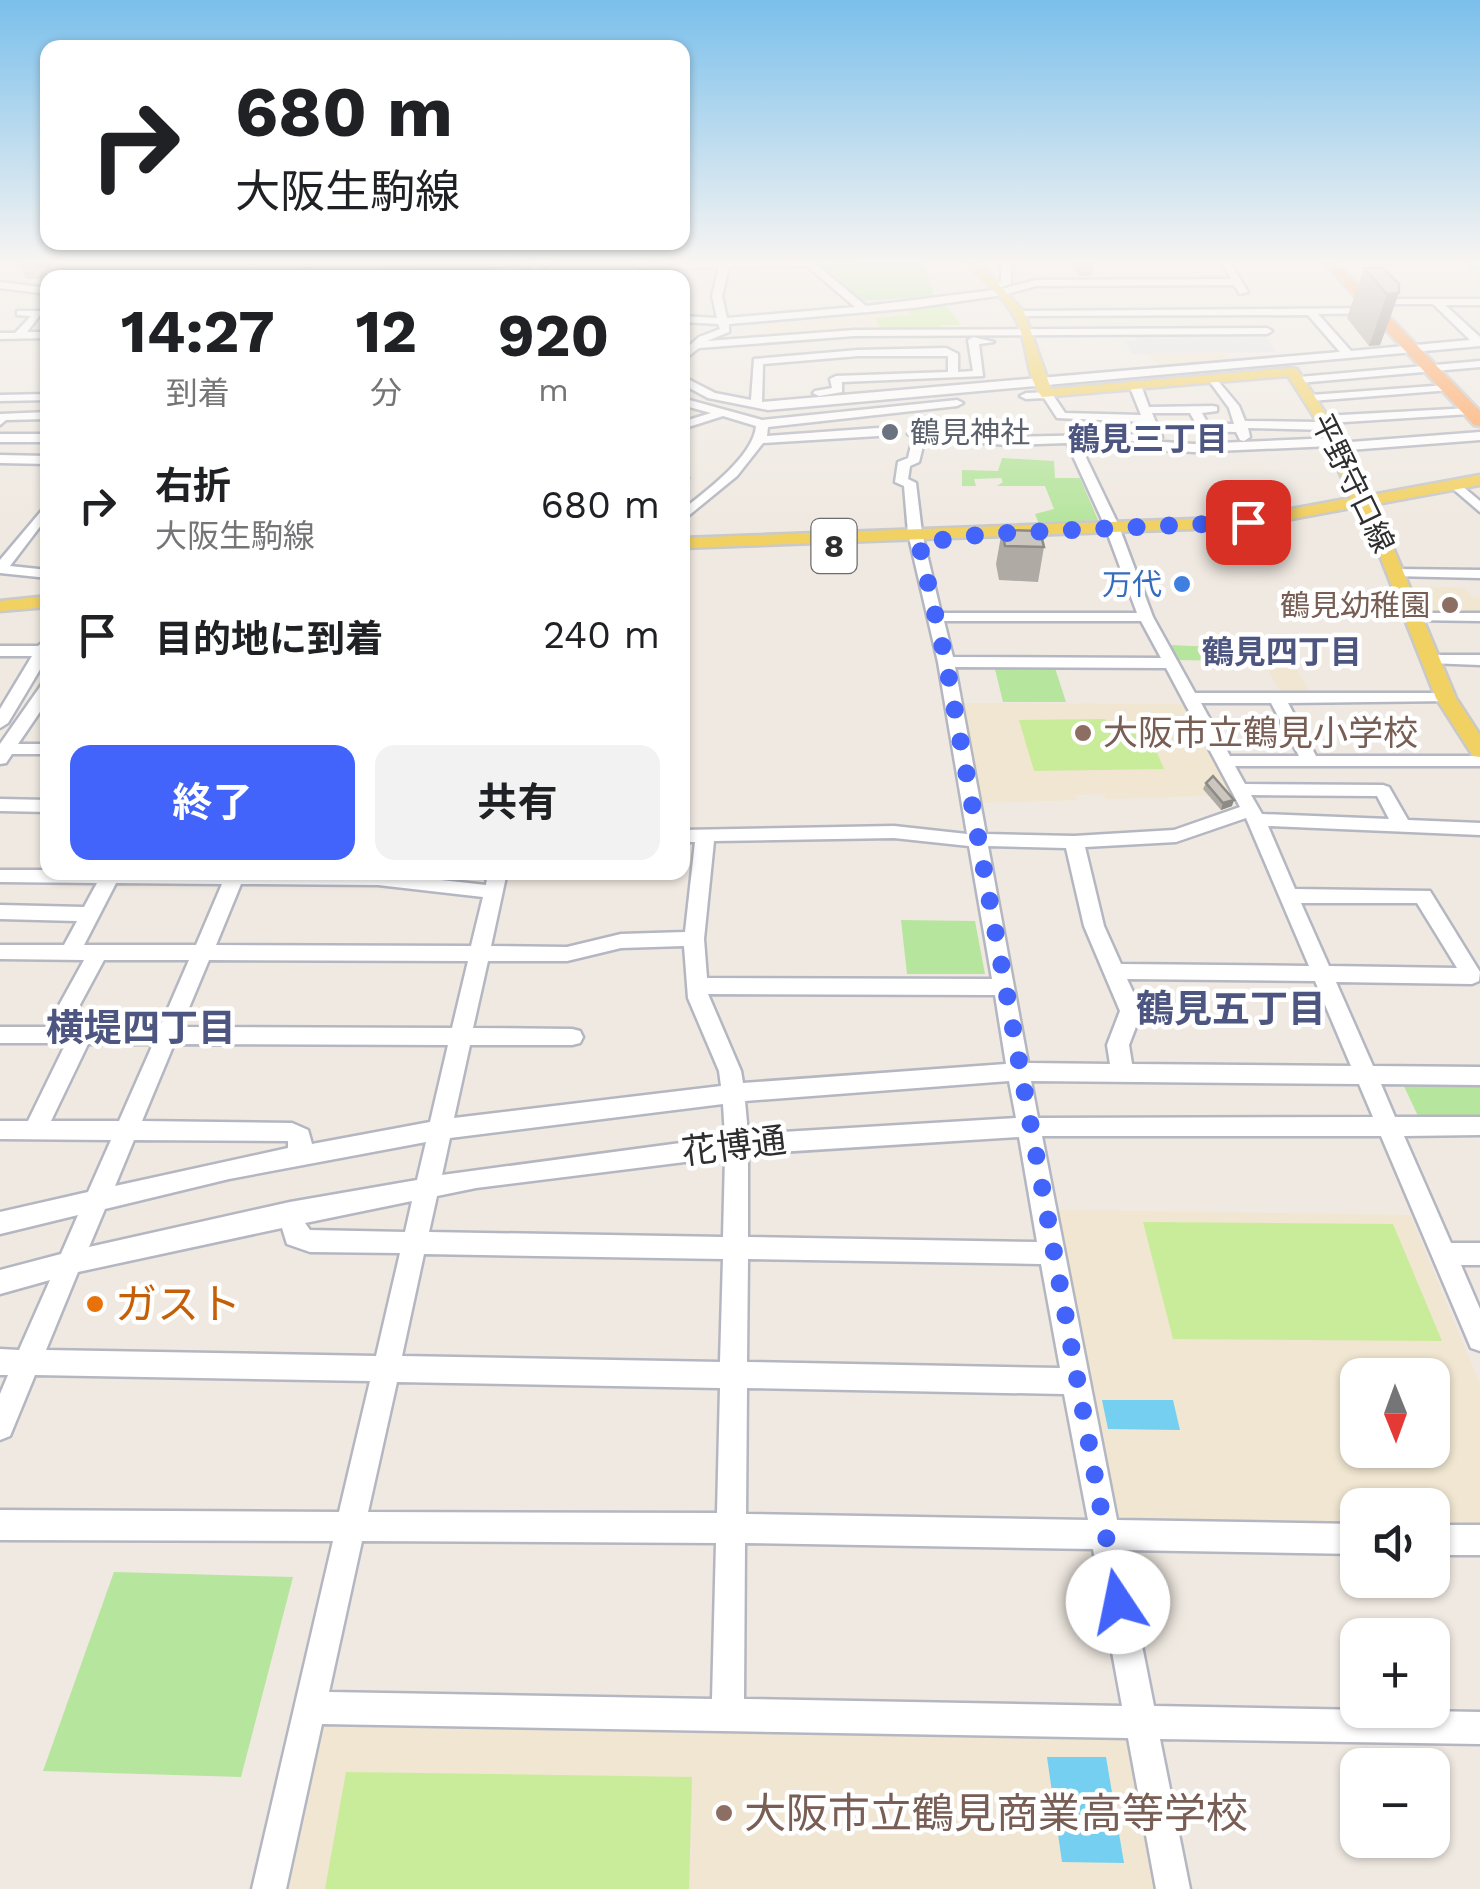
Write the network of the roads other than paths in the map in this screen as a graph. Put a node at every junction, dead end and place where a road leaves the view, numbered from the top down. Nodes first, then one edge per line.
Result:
1 (759, 347) edge
2 (857, 347) edge
3 (932, 347) edge
4 (946, 347) edge
5 (954, 347) edge
6 (977, 347) edge
7 (1030, 347) edge
8 (1277, 347) edge
9 (1342, 347) edge
10 (1412, 347) edge
11 (1461, 347) edge
12 (979, 351) junction
13 (858, 353) junction
14 (1347, 353) junction
15 (1480, 354) edge
16 (1422, 358) junction
17 (758, 361) junction
18 (1480, 364) edge
19 (1292, 370) junction
20 (950, 375) junction
21 (867, 377) junction
22 (1205, 379) junction
23 (1036, 382) junction
24 (1172, 382) junction
25 (690, 383) edge
26 (1135, 384) junction
27 (1447, 388) junction
28 (955, 390) junction
29 (1047, 394) junction
30 (0, 398) edge
31 (1013, 398) junction
32 (1311, 398) junction
33 (40, 401) edge
34 (690, 404) edge
35 (800, 404) junction
36 (756, 405) junction
37 (934, 406) junction
38 (1213, 409) junction
39 (1191, 411) junction
40 (1016, 412) dead end
41 (40, 414) edge
42 (719, 414) junction
43 (1149, 414) junction
44 (1477, 414) edge
45 (690, 415) edge
46 (704, 419) junction
47 (0, 421) edge
48 (690, 423) edge
49 (1240, 423) junction
50 (762, 424) junction
51 (1294, 425) junction
52 (945, 426) junction
53 (878, 432) dead end
54 (1330, 434) junction
55 (30, 436) edge
56 (1480, 436) edge
57 (1141, 437) junction
58 (1071, 438) junction
59 (760, 440) junction
60 (1305, 442) junction
61 (1246, 447) junction
62 (2, 452) edge
63 (40, 459) edge
64 (1480, 480) edge
65 (1456, 484) junction
66 (690, 496) edge
67 (704, 499) junction
68 (1360, 502) junction
69 (1480, 508) edge
70 (690, 511) edge
71 (40, 526) edge
72 (1112, 529) junction
73 (917, 538) junction
74 (690, 543) edge
75 (690, 552) edge
76 (40, 573) edge
77 (1397, 574) junction
78 (1480, 574) edge
79 (40, 600) edge
80 (0, 602) edge
81 (1480, 616) edge
82 (936, 617) junction
83 (1146, 617) junction
84 (1415, 617) junction
85 (40, 647) edge
86 (0, 651) edge
87 (40, 653) edge
88 (1433, 660) junction
89 (1480, 660) edge
90 (946, 662) junction
91 (1173, 663) junction
92 (9, 695) edge
93 (1193, 698) junction
94 (1277, 698) junction
95 (1446, 698) junction
96 (40, 701) edge
97 (0, 723) edge
98 (40, 750) edge
99 (1480, 751) edge
100 (3, 752) edge
101 (1224, 761) junction
102 (1310, 761) junction
103 (1480, 761) edge
104 (1239, 789) junction
105 (0, 805) edge
106 (40, 806) edge
107 (1252, 815) junction
108 (1400, 823) junction
109 (1480, 829) edge
110 (694, 836) edge
111 (979, 840) junction
112 (1074, 842) junction
113 (40, 878) edge
114 (2, 879) edge
115 (108, 880) edge
116 (234, 880) edge
117 (437, 880) edge
118 (496, 882) edge
119 (1290, 896) junction
120 (0, 912) edge
121 (90, 914) junction
122 (694, 939) junction
123 (6, 952) edge
124 (70, 953) junction
125 (98, 953) junction
126 (203, 953) junction
127 (478, 954) junction
128 (1116, 971) junction
129 (0, 972) edge
130 (1324, 975) junction
131 (698, 986) junction
132 (1004, 987) junction
133 (0, 1035) edge
134 (53, 1035) junction
135 (82, 1035) junction
136 (166, 1035) junction
137 (461, 1036) junction
138 (572, 1037) dead end
139 (1019, 1072) junction
140 (1122, 1073) junction
141 (1366, 1074) junction
142 (1480, 1076) edge
143 (736, 1094) junction
144 (1390, 1126) junction
145 (1480, 1126) edge
146 (1030, 1127) junction
147 (0, 1130) edge
148 (35, 1130) junction
149 (439, 1131) junction
150 (126, 1132) junction
151 (737, 1145) junction
152 (300, 1156) junction
153 (426, 1188) junction
154 (96, 1200) junction
155 (290, 1213) junction
156 (0, 1223) edge
157 (414, 1242) junction
158 (736, 1246) junction
159 (1051, 1253) junction
160 (1443, 1254) junction
161 (1480, 1254) edge
162 (68, 1264) junction
163 (0, 1282) edge
164 (1480, 1339) edge
165 (13, 1363) edge
166 (386, 1369) junction
167 (734, 1373) junction
168 (1076, 1381) junction
169 (0, 1426) edge
170 (0, 1524) edge
171 (351, 1524) junction
172 (731, 1528) junction
173 (1105, 1535) junction
174 (1340, 1539) edge
175 (1450, 1540) edge
176 (1480, 1540) edge
177 (310, 1708) junction
178 (728, 1717) junction
179 (1142, 1722) junction
180 (1480, 1728) edge
181 (269, 1889) edge
182 (1173, 1889) edge

1 - 17 street
2 - 13 street
3 - 13 street
4 - 20 street
5 - 12 street
6 - 12 street
7 - 23 main road
8 - 19 street
9 - 14 street
10 - 16 highway
11 - 16 street
12 - 20 street
13 - 17 street
13 - 21 street
14 - 16 street
14 - 19 street
15 - 16 street
16 - 18 street
16 - 19 street
16 - 27 highway
16 - 44 highway
17 - 36 street
19 - 22 main road, 平野守口線
19 - 23 street
19 - 32 main road, 平野守口線
20 - 21 street
20 - 28 street
21 - 35 street
22 - 24 main road, 平野守口線
22 - 38 street
22 - 49 street
23 - 28 street
23 - 29 main road
24 - 26 main road, 平野守口線
24 - 39 street
25 - 36 street
26 - 29 main road, 平野守口線
26 - 43 street
27 - 32 street
27 - 44 highway
28 - 35 street
29 - 31 street
29 - 43 street
30 - 33 street
31 - 37 street
31 - 40 street
32 - 54 main road, 平野守口線
34 - 42 street
35 - 36 street
37 - 50 street
37 - 52 street
38 - 39 street
38 - 49 street
39 - 43 street
39 - 49 street
41 - 47 street
42 - 46 street
42 - 50 street
43 - 57 street
44 - 54 street
45 - 46 street
46 - 48 street
49 - 51 street
49 - 61 street
50 - 59 street
51 - 54 street
51 - 60 street
52 - 58 street
52 - 73 street
53 - 59 street
54 - 56 street
54 - 60 street
54 - 68 main road, 平野守口線
55 - 62 street
55 - 62 street
57 - 58 street
57 - 61 street
58 - 72 street
59 - 67 street
60 - 61 street
62 - 63 street
64 - 65 main road, 8
65 - 68 main road, 8
65 - 69 street
66 - 67 street
67 - 70 street
68 - 72 main road, 8
68 - 77 main road, 平野守口線
71 - 76 street
72 - 73 main road, 8
72 - 83 street
73 - 74 main road, 8
73 - 75 main road, 8
73 - 82 street
77 - 78 street
77 - 84 main road, 平野守口線
79 - 80 main road
81 - 84 street
82 - 83 street
82 - 90 street
83 - 91 street
84 - 88 main road, 平野守口線
85 - 86 street
87 - 92 street
88 - 89 street
88 - 95 main road, 平野守口線
90 - 91 street
90 - 111 street
91 - 93 street
92 - 97 street
93 - 94 street
93 - 101 street
94 - 95 street
94 - 102 street
95 - 99 main road, 平野守口線
96 - 100 street
98 - 100 street
101 - 102 street
101 - 104 street
102 - 103 street
104 - 107 street
104 - 108 street
105 - 106 street
107 - 108 street
107 - 112 street
107 - 119 street
108 - 109 street
110 - 111 street
110 - 122 street
111 - 112 street
111 - 132 street
112 - 128 street
113 - 114 street
115 - 121 street
116 - 126 street
117 - 118 street
118 - 127 street
119 - 130 street
119 - 130 street
120 - 121 street
121 - 124 street
122 - 127 street
122 - 131 street
123 - 124 street
123 - 129 street
124 - 125 street
125 - 126 street
125 - 134 street
126 - 127 street
126 - 136 street
127 - 137 street
128 - 130 street
128 - 140 street
130 - 141 street
131 - 132 street
131 - 143 street
132 - 139 street
133 - 134 street
134 - 135 street
135 - 136 street
135 - 148 street
136 - 137 street
136 - 150 street
137 - 138 street
137 - 149 street
139 - 140 street, 花博通
139 - 143 street, 花博通
139 - 146 street
140 - 141 street, 花博通
141 - 142 street, 花博通
141 - 144 street
143 - 149 street, 花博通
143 - 151 street
144 - 145 street, 花博通
144 - 146 street, 花博通
144 - 160 street
146 - 151 street, 花博通
146 - 159 street
147 - 148 street
148 - 150 street
149 - 152 street, 花博通
149 - 153 street
150 - 152 street
150 - 154 street
151 - 153 street, 花博通
151 - 158 street
152 - 154 street, 花博通
153 - 155 street, 花博通
153 - 157 street
154 - 156 street, 花博通
154 - 162 street
155 - 157 street
155 - 162 street, 花博通
157 - 158 street
157 - 166 street
158 - 159 street
158 - 167 street
159 - 168 street
160 - 161 street
160 - 164 street
162 - 163 street, 花博通
162 - 165 street
165 - 166 street
165 - 169 street
166 - 167 street
166 - 171 street
167 - 168 street
167 - 172 street
168 - 173 street
170 - 171 street
171 - 172 street
171 - 177 street
172 - 173 street
172 - 178 street
173 - 174 street
173 - 179 street
175 - 176 street
177 - 178 street
177 - 181 street
178 - 179 street
179 - 180 street
179 - 182 street

